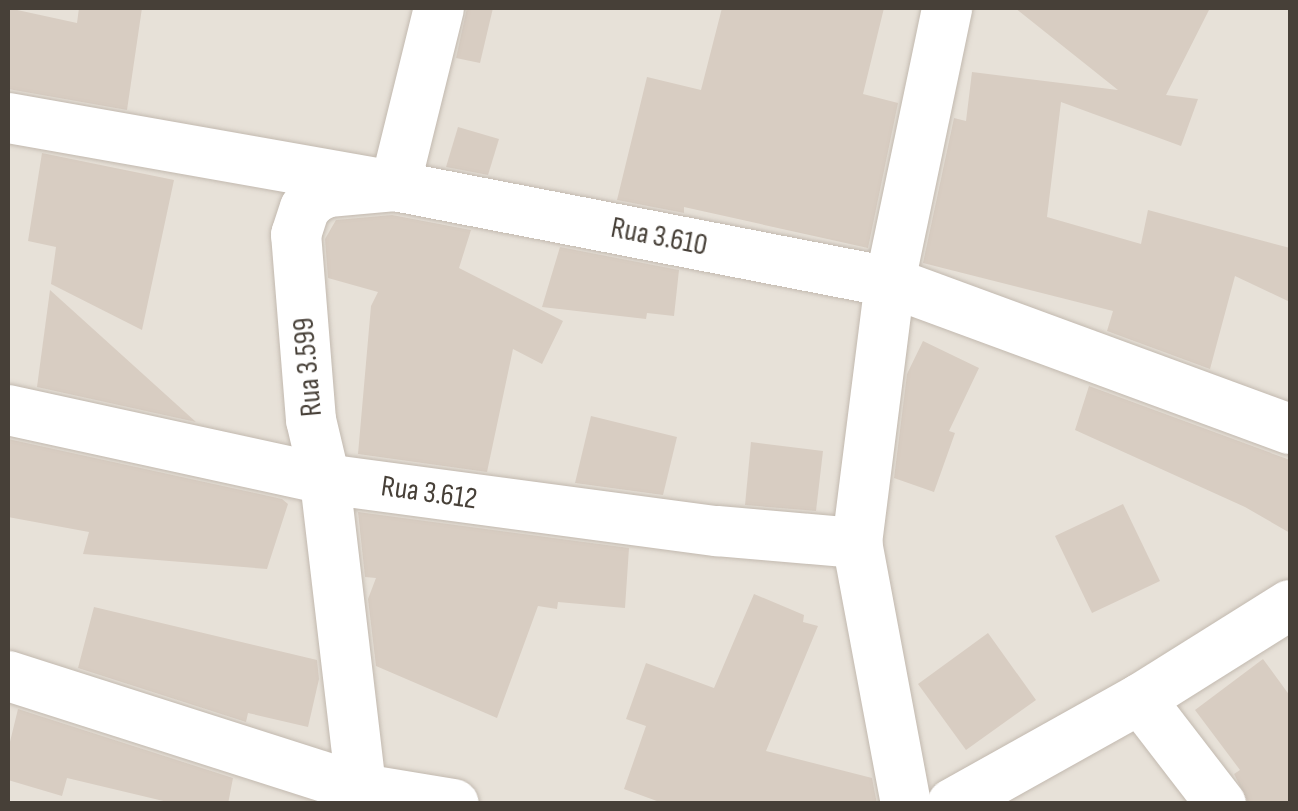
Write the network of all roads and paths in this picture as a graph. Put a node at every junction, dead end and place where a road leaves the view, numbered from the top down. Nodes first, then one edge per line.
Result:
1 (439, 8) edge
2 (946, 8) edge
3 (8, 118) edge
4 (395, 186) junction
5 (890, 282) junction
6 (8, 410) edge
7 (1290, 429) edge
8 (325, 478) junction
9 (856, 543) junction
10 (1290, 605) edge
11 (8, 676) edge
12 (1140, 699) junction
13 (362, 796) edge
14 (454, 804) edge
15 (906, 804) edge
16 (952, 804) edge
17 (1220, 804) edge

1 - 4 street
2 - 5 street
3 - 4 street, Rua 3.610
4 - 5 street, Rua 3.610
4 - 8 street, Rua 3.599
5 - 7 street, Rua 3.610
5 - 9 street
6 - 8 street, Rua 3.612
8 - 9 street, Rua 3.612
8 - 13 street, Rua 3.599
9 - 15 street
10 - 12 street
11 - 13 street
12 - 16 street
12 - 17 street
13 - 14 street

